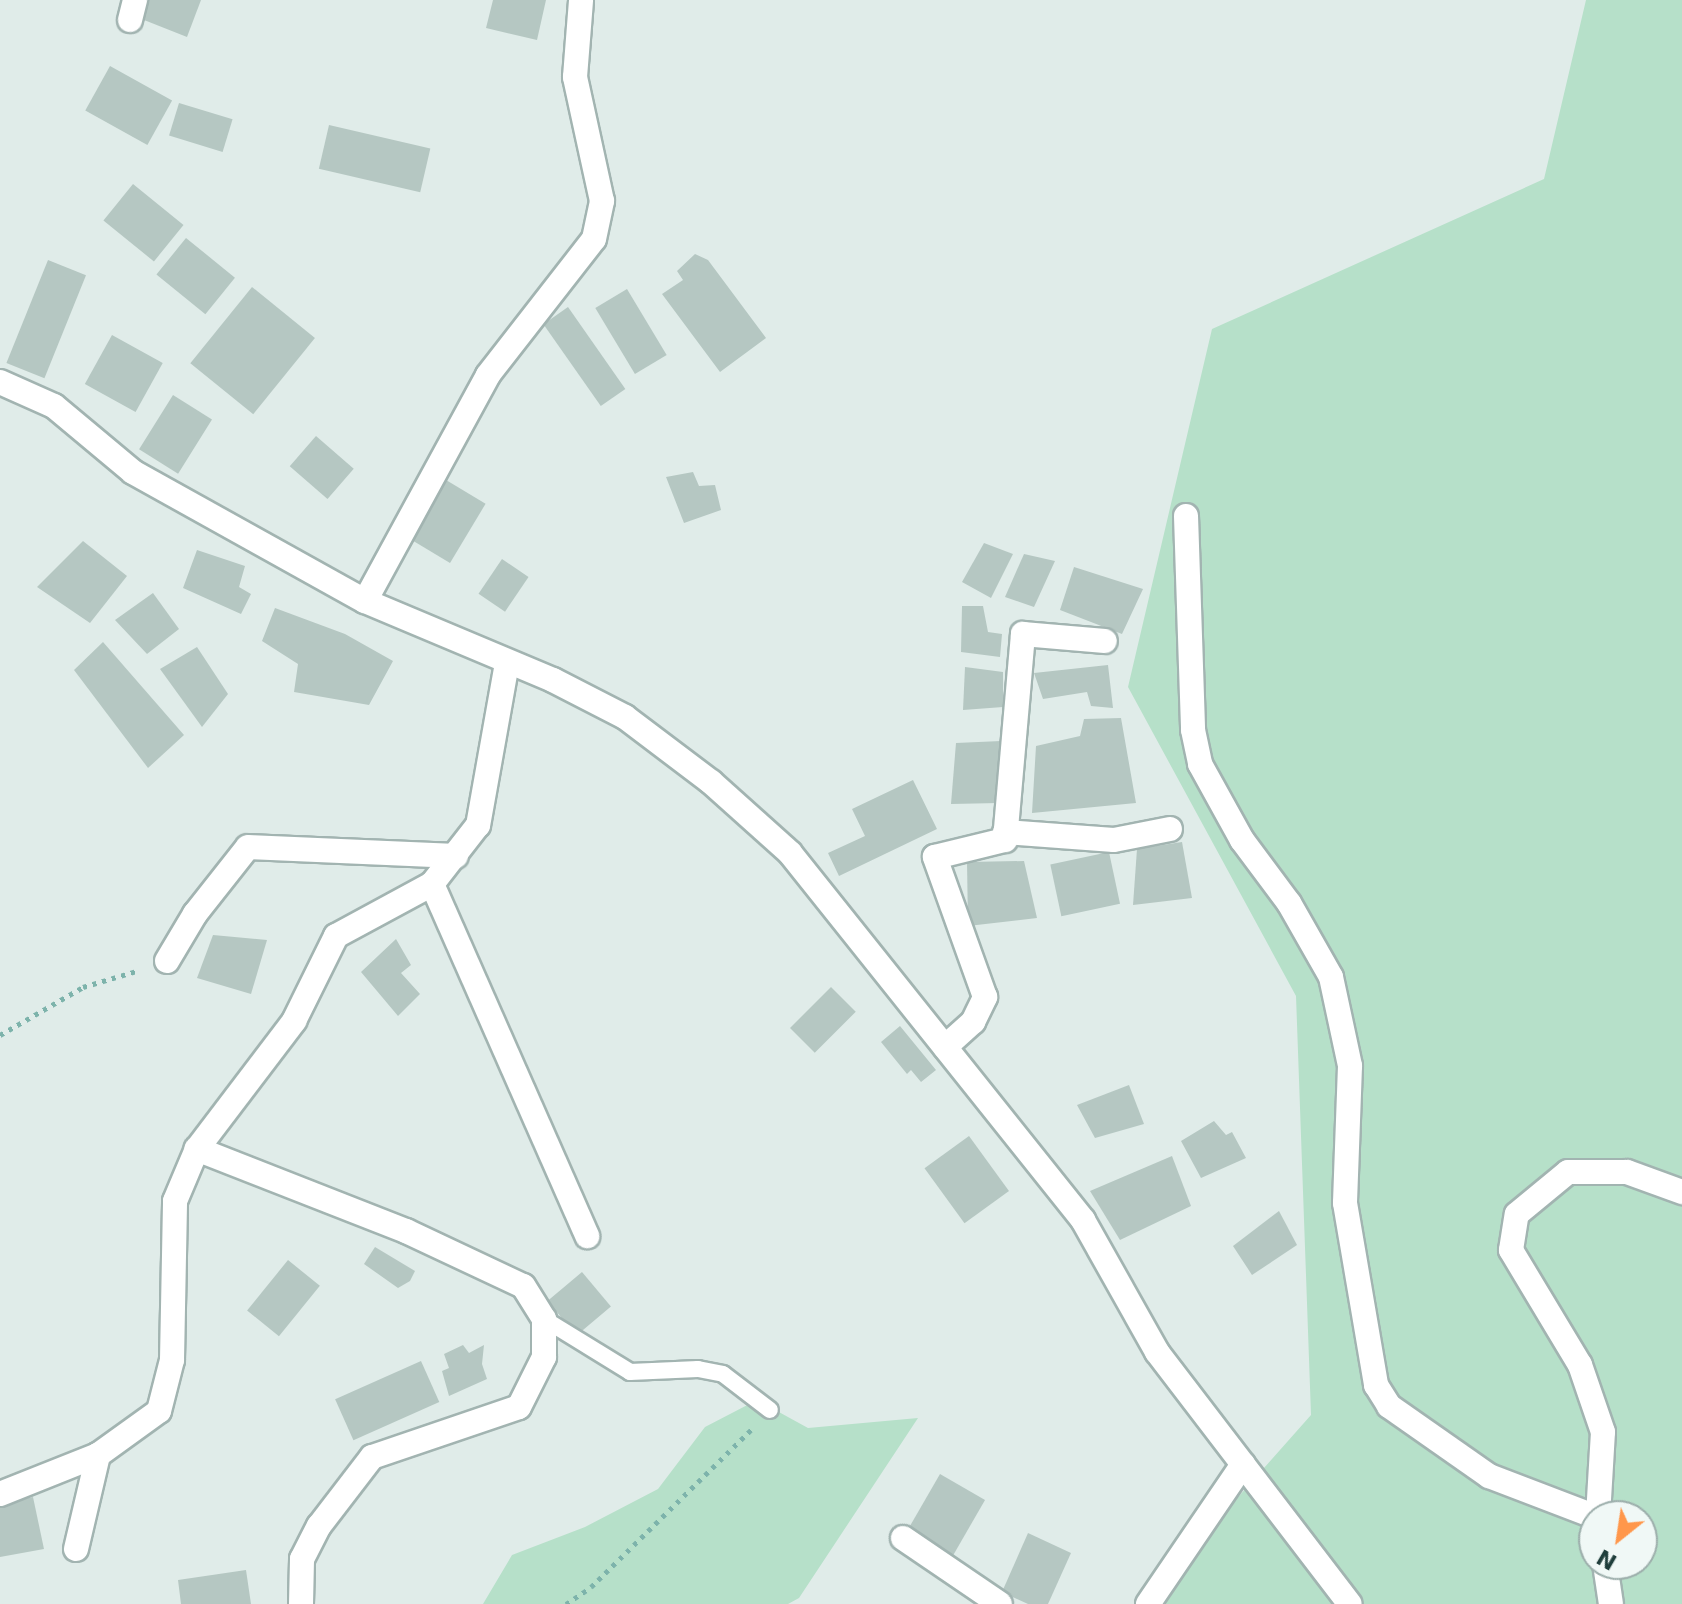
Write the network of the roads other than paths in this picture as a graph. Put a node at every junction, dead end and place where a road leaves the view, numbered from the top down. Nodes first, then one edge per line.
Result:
1 (581, 0) edge
2 (0, 382) edge
3 (1186, 516) dead end
4 (365, 601) junction
5 (1105, 641) dead end
6 (507, 663) junction
7 (1170, 829) dead end
8 (1005, 832) junction
9 (456, 856) junction
10 (432, 884) junction
11 (167, 961) road end
12 (945, 1047) junction
13 (197, 1149) junction
14 (1682, 1192) edge
15 (587, 1236) dead end
16 (544, 1319) junction
17 (770, 1410) road end
18 (98, 1455) junction
19 (1243, 1464) junction
20 (0, 1494) edge
21 (1597, 1500) edge
22 (1578, 1509) edge
23 (903, 1538) dead end
24 (76, 1549) dead end
25 (1607, 1580) edge
26 (988, 1601) edge
27 (301, 1604) edge
28 (1148, 1604) edge
29 (1350, 1604) edge
30 (1611, 1604) edge

1 - 4 street
2 - 4 street
3 - 22 street
4 - 6 street
5 - 8 street
6 - 9 street
6 - 12 street
7 - 8 street
8 - 12 street
9 - 10 street
9 - 11 street
10 - 13 street
10 - 15 street
12 - 19 street
13 - 16 street
13 - 18 street
14 - 21 street
16 - 17 lane
16 - 27 street
18 - 20 street
18 - 24 street
19 - 28 street
19 - 29 street
23 - 26 street
25 - 30 street

